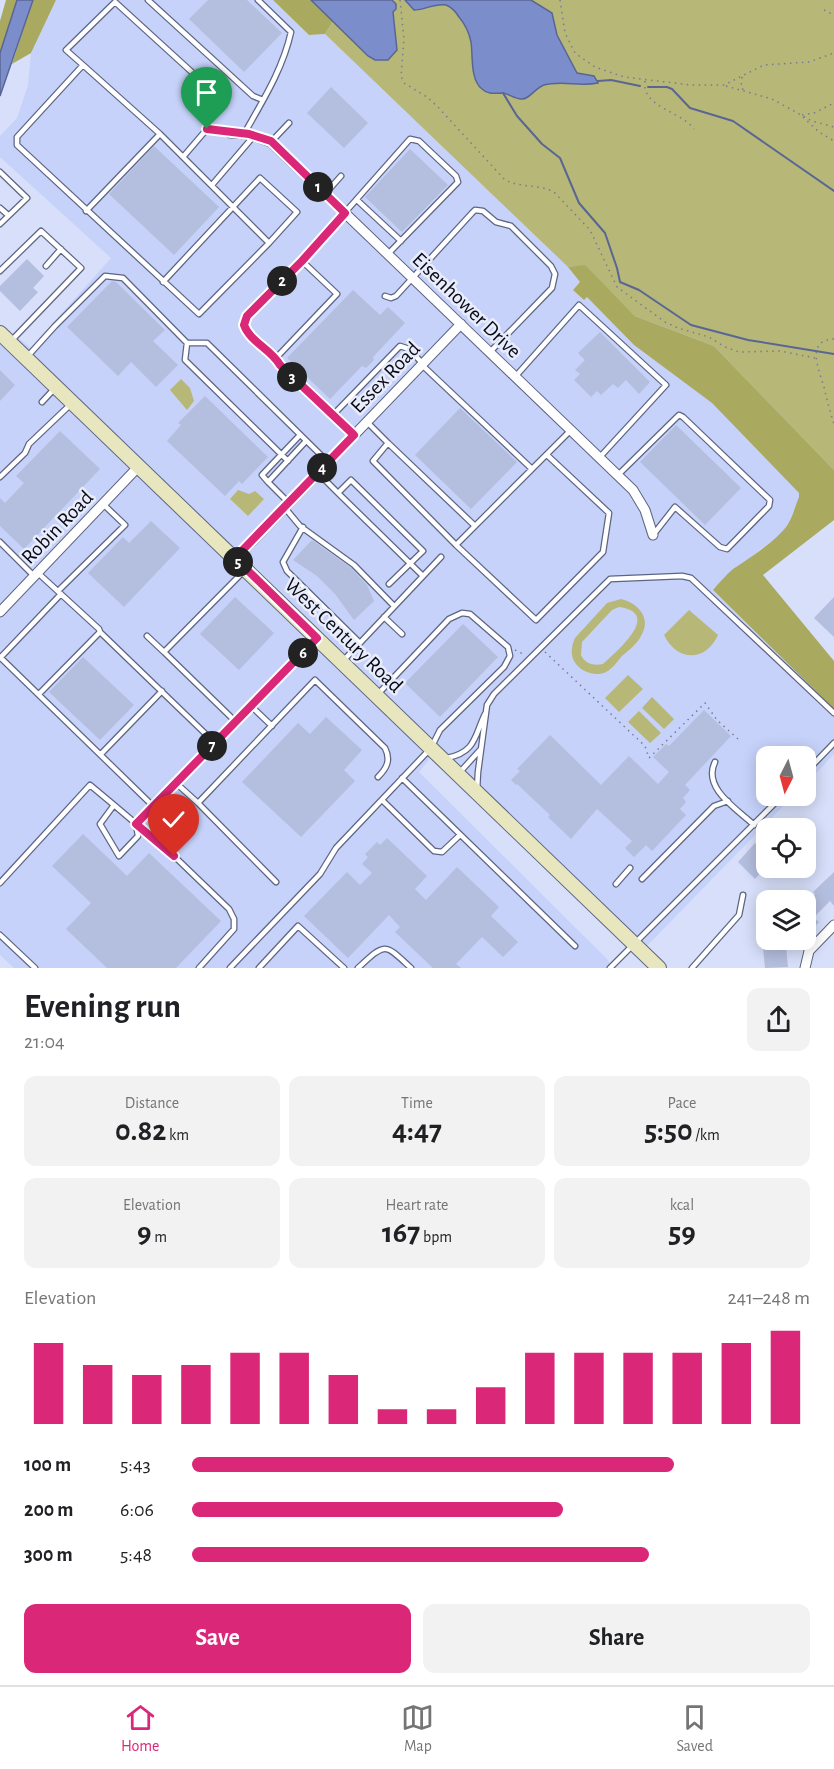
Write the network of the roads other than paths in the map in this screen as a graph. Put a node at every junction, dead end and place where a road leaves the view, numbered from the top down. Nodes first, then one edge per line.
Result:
1 (148, 0) edge
2 (258, 0) edge
3 (83, 65) junction
4 (206, 86) dead end
5 (263, 100) junction
6 (289, 123) dead end
7 (230, 133) joint
8 (160, 134) junction
9 (249, 135) junction
10 (271, 141) junction
11 (183, 157) junction
12 (0, 172) edge
13 (340, 176) dead end
14 (212, 185) junction
15 (325, 194) junction
16 (357, 200) junction
17 (0, 208) edge
18 (233, 209) junction
19 (86, 211) junction
20 (345, 213) junction
21 (8, 215) junction
22 (0, 224) edge
23 (401, 241) junction
24 (269, 243) junction
25 (61, 249) junction
26 (388, 254) junction
27 (302, 261) junction
28 (46, 266) dead end
29 (0, 271) edge
30 (412, 278) junction
31 (163, 282) junction
32 (385, 296) dead end
33 (461, 324) junction
34 (5, 337) edge
35 (187, 343) junction
36 (490, 352) junction
37 (27, 358) junction
38 (276, 358) junction
39 (422, 364) junction
40 (515, 377) junction
41 (57, 386) junction
42 (42, 402) dead end
43 (73, 402) junction
44 (333, 415) junction
45 (367, 422) junction
46 (571, 430) junction
47 (300, 435) junction
48 (354, 435) junction
49 (306, 441) junction
50 (388, 443) junction
51 (281, 454) junction
52 (547, 454) junction
53 (599, 458) junction
54 (288, 461) junction
55 (328, 462) junction
56 (139, 466) junction
57 (532, 470) junction
58 (318, 473) junction
59 (618, 475) junction
60 (0, 477) edge
61 (268, 482) junction
62 (338, 493) junction
63 (103, 504) junction
64 (286, 505) junction
65 (475, 526) junction
66 (303, 527) junction
67 (653, 535) joint
68 (0, 542) edge
69 (456, 545) junction
70 (441, 557) dead end
71 (235, 558) junction
72 (410, 563) junction
73 (246, 569) junction
74 (36, 575) junction
75 (423, 576) junction
76 (389, 584) dead end
77 (59, 592) junction
78 (394, 606) junction
79 (0, 612) edge
80 (384, 617) junction
81 (100, 632) junction
82 (402, 634) dead end
83 (147, 636) dead end
84 (317, 638) junction
85 (360, 643) junction
86 (164, 652) junction
87 (0, 658) edge
88 (342, 662) junction
89 (162, 692) junction
90 (39, 694) junction
91 (377, 696) junction
92 (251, 706) junction
93 (486, 711) junction
94 (834, 713) edge
95 (236, 722) junction
96 (272, 726) junction
97 (215, 743) junction
98 (834, 743) edge
99 (482, 747) junction
100 (430, 748) junction
101 (101, 754) junction
102 (442, 759) junction
103 (715, 762) dead end
104 (816, 762) edge
105 (458, 774) junction
106 (378, 777) dead end
107 (402, 778) junction
108 (176, 783) junction
109 (477, 793) junction
110 (382, 800) junction
111 (728, 801) junction
112 (198, 803) junction
113 (114, 805) junction
114 (153, 806) junction
115 (772, 806) edge
116 (136, 824) junction
117 (754, 825) junction
118 (460, 835) junction
119 (630, 868) dead end
120 (642, 879) dead end
121 (276, 882) dead end
122 (0, 883) edge
123 (616, 884) dead end
124 (744, 896) dead end
125 (834, 925) edge
126 (0, 935) edge
127 (634, 944) junction
128 (575, 946) dead end
129 (35, 968) edge
130 (199, 968) edge
131 (230, 968) edge
132 (259, 968) edge
133 (344, 968) edge
134 (358, 968) edge
135 (411, 968) edge
136 (610, 968) edge
137 (659, 968) edge
138 (692, 968) edge
139 (805, 968) edge

1 - 5 lane
2 - 5 lane
3 - 4 lane
3 - 8 lane
3 - 19 lane
5 - 9 lane
6 - 10 lane
7 - 9 street, Eisenhower Drive
7 - 11 lane
8 - 11 lane
8 - 19 lane
9 - 10 street, Eisenhower Drive
9 - 14 lane
10 - 15 street, Eisenhower Drive
11 - 14 lane
12 - 21 lane
13 - 15 lane
14 - 18 lane
15 - 20 street, Eisenhower Drive
16 - 20 lane
16 - 23 lane
16 - 23 lane
17 - 21 lane
18 - 24 lane
18 - 24 lane
18 - 31 lane
19 - 31 lane
20 - 26 street, Eisenhower Drive
20 - 27 lane
21 - 22 lane
23 - 26 lane
24 - 31 lane
25 - 28 lane
25 - 29 lane
25 - 34 lane
26 - 30 street, Eisenhower Drive
27 - 38 lane
27 - 38 lane
30 - 32 lane
30 - 33 street, Eisenhower Drive
30 - 36 lane
33 - 36 street, Eisenhower Drive
33 - 39 street, Essex Road
34 - 37 main road, West Century Road
35 - 37 lane
35 - 47 lane
35 - 51 lane
36 - 40 street, Eisenhower Drive
37 - 41 main road, West Century Road
38 - 44 lane
39 - 44 lane
39 - 45 street, Essex Road
39 - 57 lane
40 - 46 street, Eisenhower Drive
40 - 53 lane
41 - 42 lane
41 - 43 main road, West Century Road
43 - 56 main road, West Century Road
43 - 60 lane
44 - 48 lane
45 - 48 street, Essex Road
45 - 50 lane
46 - 52 lane
46 - 53 street, Eisenhower Drive
47 - 49 lane
47 - 51 lane
48 - 55 street, Essex Road
49 - 54 lane
49 - 55 lane
50 - 65 lane
50 - 69 lane
51 - 54 lane
51 - 61 lane
52 - 57 lane
52 - 69 lane
53 - 59 street, Eisenhower Drive
54 - 61 lane
55 - 58 street, Essex Road
56 - 63 street, Robin Road
56 - 71 main road, West Century Road
57 - 65 lane
58 - 62 lane
58 - 64 street, Essex Road
59 - 67 street, Eisenhower Drive
59 - 67 lane
61 - 64 lane
62 - 72 lane
62 - 72 lane
63 - 74 street, Robin Road
63 - 77 lane
64 - 66 lane
64 - 71 street, Essex Road
65 - 69 lane
66 - 78 lane
66 - 85 lane
68 - 74 lane
70 - 75 lane
71 - 73 main road, West Century Road
72 - 75 lane
72 - 76 lane
73 - 84 main road, West Century Road
73 - 86 lane
74 - 77 lane
74 - 79 street, Robin Road
75 - 78 lane
77 - 81 lane
77 - 87 lane
78 - 80 lane
80 - 82 lane
80 - 85 lane
81 - 89 lane
81 - 90 lane
83 - 86 lane
84 - 88 main road, West Century Road
84 - 92 lane
85 - 88 lane
86 - 95 lane
87 - 90 lane
88 - 91 main road, West Century Road
89 - 97 lane
89 - 101 lane
90 - 101 lane
91 - 100 main road, West Century Road
91 - 100 lane
92 - 95 lane
92 - 96 lane
93 - 94 lane
93 - 99 lane
93 - 102 lane
95 - 97 lane
96 - 106 lane
96 - 112 lane
97 - 108 lane
98 - 104 lane
99 - 105 lane
99 - 109 lane
100 - 102 main road, West Century Road
100 - 107 lane
101 - 114 lane
102 - 105 main road, West Century Road
103 - 111 lane
105 - 109 main road, West Century Road
107 - 110 lane
107 - 118 lane
108 - 112 lane
108 - 114 lane
109 - 127 main road, West Century Road
110 - 118 lane
110 - 131 lane
111 - 117 lane
111 - 120 lane
112 - 121 lane
113 - 116 lane
113 - 116 lane
113 - 122 lane
114 - 116 lane
115 - 117 lane
116 - 130 lane
117 - 127 lane
118 - 128 lane
119 - 123 lane
124 - 138 lane
125 - 139 street
126 - 129 lane
127 - 136 lane
127 - 137 main road, West Century Road
132 - 133 lane
134 - 135 lane

